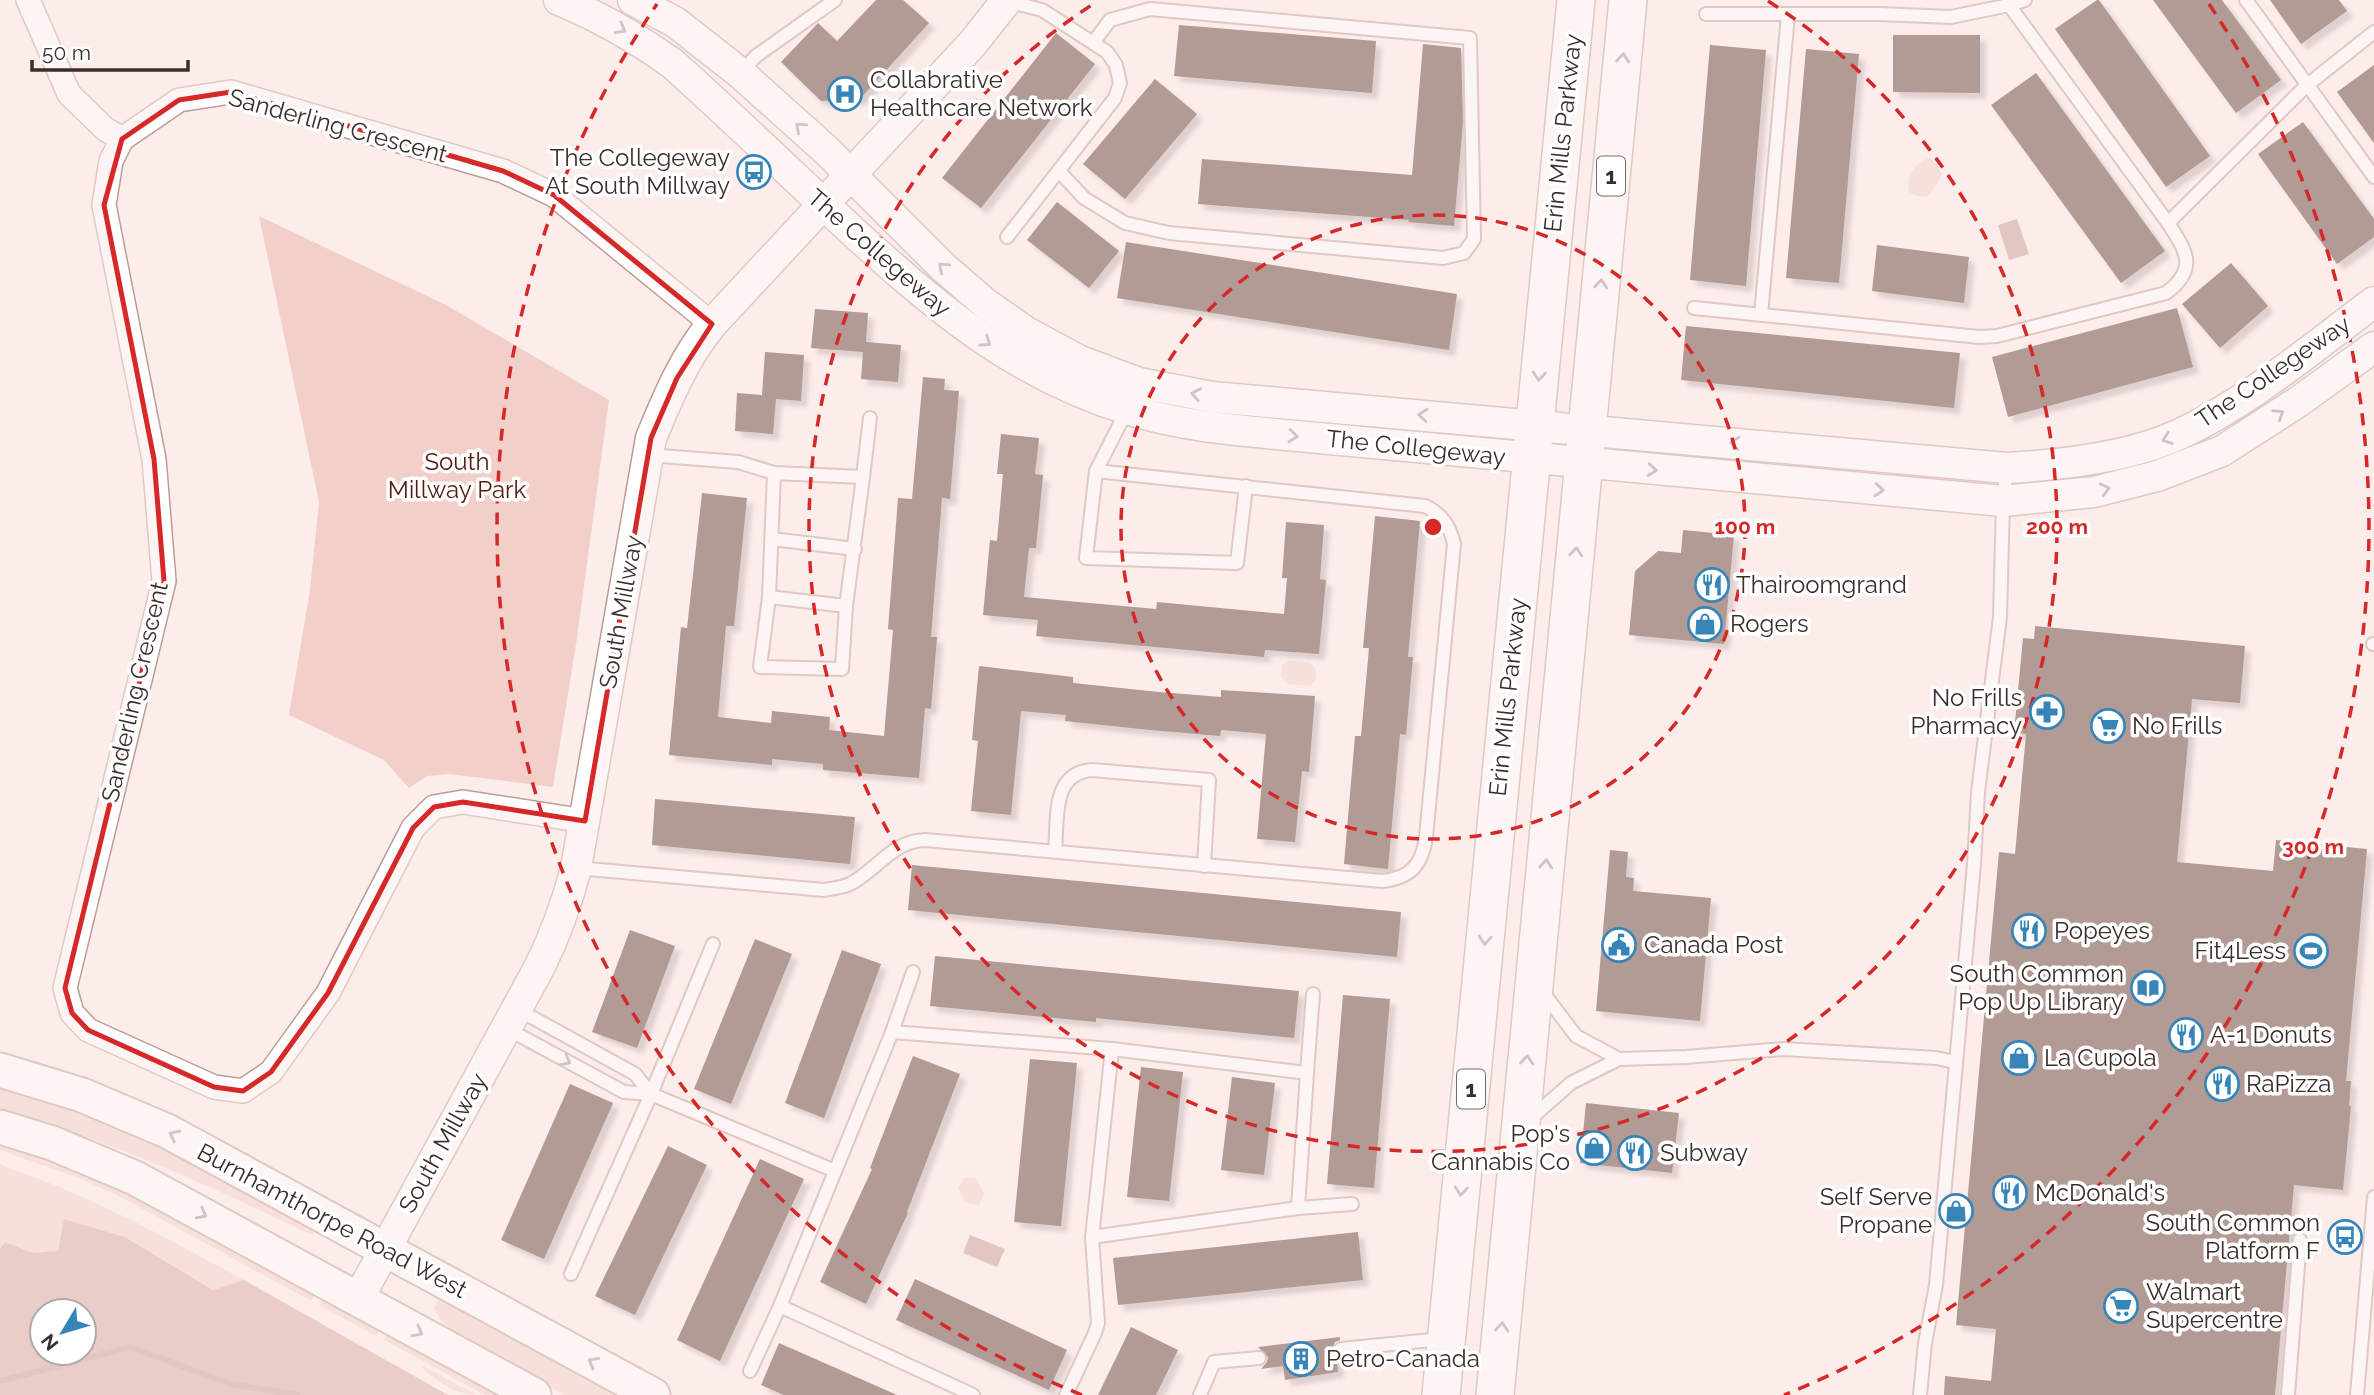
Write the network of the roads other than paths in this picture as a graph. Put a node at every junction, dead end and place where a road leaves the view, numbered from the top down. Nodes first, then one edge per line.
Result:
1 (28, 0) edge
2 (559, 0) edge
3 (633, 0) edge
4 (835, 0) edge
5 (1005, 0) edge
6 (1576, 0) edge
7 (1628, 0) edge
8 (2025, 0) edge
9 (2246, 0) edge
10 (2008, 5) junction
11 (1706, 14) dead end
12 (1788, 15) junction
13 (2374, 32) edge
14 (1093, 43) junction
15 (740, 73) junction
16 (2306, 86) junction
17 (122, 139) junction
18 (1059, 170) junction
19 (849, 174) junction
20 (2374, 177) edge
21 (822, 203) junction
22 (2168, 223) junction
23 (1007, 237) dead end
24 (2374, 303) edge
25 (1694, 308) dead end
26 (1761, 315) junction
27 (712, 324) junction
28 (2374, 347) edge
29 (1133, 396) junction
30 (870, 418) dead end
31 (1533, 442) junction
32 (1586, 447) junction
33 (648, 455) junction
34 (2007, 468) junction
35 (1096, 471) junction
36 (774, 473) junction
37 (863, 477) junction
38 (1246, 485) junction
39 (2004, 501) junction
40 (772, 539) junction
41 (855, 549) junction
42 (769, 597) junction
43 (846, 606) junction
44 (584, 821) junction
45 (1055, 851) junction
46 (1204, 866) junction
47 (576, 868) junction
48 (713, 944) dead end
49 (913, 972) dead end
50 (1535, 981) junction
51 (1313, 995) dead end
52 (512, 1018) junction
53 (892, 1032) junction
54 (1112, 1049) junction
55 (1619, 1059) junction
56 (1955, 1062) junction
57 (0, 1070) edge
58 (1307, 1073) junction
59 (651, 1094) junction
60 (0, 1127) edge
61 (1521, 1128) junction
62 (835, 1171) junction
63 (2374, 1196) edge
64 (1352, 1204) dead end
65 (1298, 1208) junction
66 (1092, 1237) junction
67 (2300, 1240) dead end
68 (385, 1249) junction
69 (572, 1275) dead end
70 (358, 1299) junction
71 (780, 1306) junction
72 (1446, 1339) junction
73 (1341, 1349) dead end
74 (1259, 1358) dead end
75 (2359, 1367) junction
76 (2374, 1369) edge
77 (750, 1371) dead end
78 (534, 1395) edge
79 (653, 1395) edge
80 (973, 1395) edge
81 (1066, 1395) edge
82 (1200, 1395) edge
83 (1441, 1395) edge
84 (1495, 1395) edge
85 (1920, 1395) edge
86 (2288, 1395) edge
87 (2357, 1395) edge

1 - 17 street
2 -> 21 street, The Collegeway
3 - 15 street, The Collegeway
4 - 15 lane
5 - 14 lane
5 - 19 street, South Millway
6 -> 31 main road, Erin Mills Parkway / 1
32 -> 7 main road, 1
8 - 10 lane
9 - 16 lane
10 - 12 lane
10 - 22 lane
11 - 12 lane
12 - 26 lane
13 - 16 lane
14 - 18 lane
14 - 18 lane
19 -> 15 street, The Collegeway
16 - 20 lane
16 - 22 lane
17 - 27 street, Sanderling Crescent
17 - 44 street, Sanderling Crescent
18 - 23 lane
19 - 21 street, South Millway
29 -> 19 street, The Collegeway
21 - 27 street, South Millway
21 -> 29 street, The Collegeway
22 - 26 lane
24 -> 34 street, The Collegeway
25 - 26 lane
27 - 33 street, South Millway
39 -> 28 street, The Collegeway
29 - 31 street, The Collegeway
29 - 35 lane
30 - 37 lane
31 - 32 street, The Collegeway
31 -> 72 main road, Erin Mills Parkway / 1
34 -> 32 street, The Collegeway
32 -> 39 street, The Collegeway
50 -> 32 main road, 1
33 - 36 lane
33 - 44 street, South Millway
34 - 39 lane
35 - 38 lane
35 - 38 lane
36 - 37 lane
36 - 40 lane
37 - 41 lane
38 - 46 lane
39 - 56 lane
40 - 41 lane
40 - 42 lane
41 - 43 lane
42 - 43 lane
42 - 43 lane
44 - 47 street, South Millway
45 - 46 lane
45 - 46 lane
45 - 47 lane
47 - 52 street, South Millway
48 - 59 lane
49 - 53 lane
50 - 55 lane
61 -> 50 main road, 1
51 - 58 lane
52 - 59 lane
52 -> 59 lane
52 - 68 street, South Millway
53 - 54 lane
53 - 62 lane
54 - 58 lane
54 - 66 lane
55 - 56 lane
55 - 61 lane
56 - 85 lane
68 -> 57 main road, Burnhamthorpe Road West
58 - 65 lane
59 - 62 lane
59 - 69 lane
60 -> 70 main road
84 -> 61 main road, 1
62 - 71 lane
63 - 75 lane
64 - 65 lane
65 - 66 lane
66 - 81 lane
67 - 86 lane
68 - 70 street, South Millway
79 -> 68 main road, Burnhamthorpe Road West
70 -> 78 main road
71 - 77 lane
71 - 80 lane
72 - 73 lane
72 - 83 main road, Erin Mills Parkway / 1
74 - 82 lane
75 - 76 lane
75 - 87 lane

